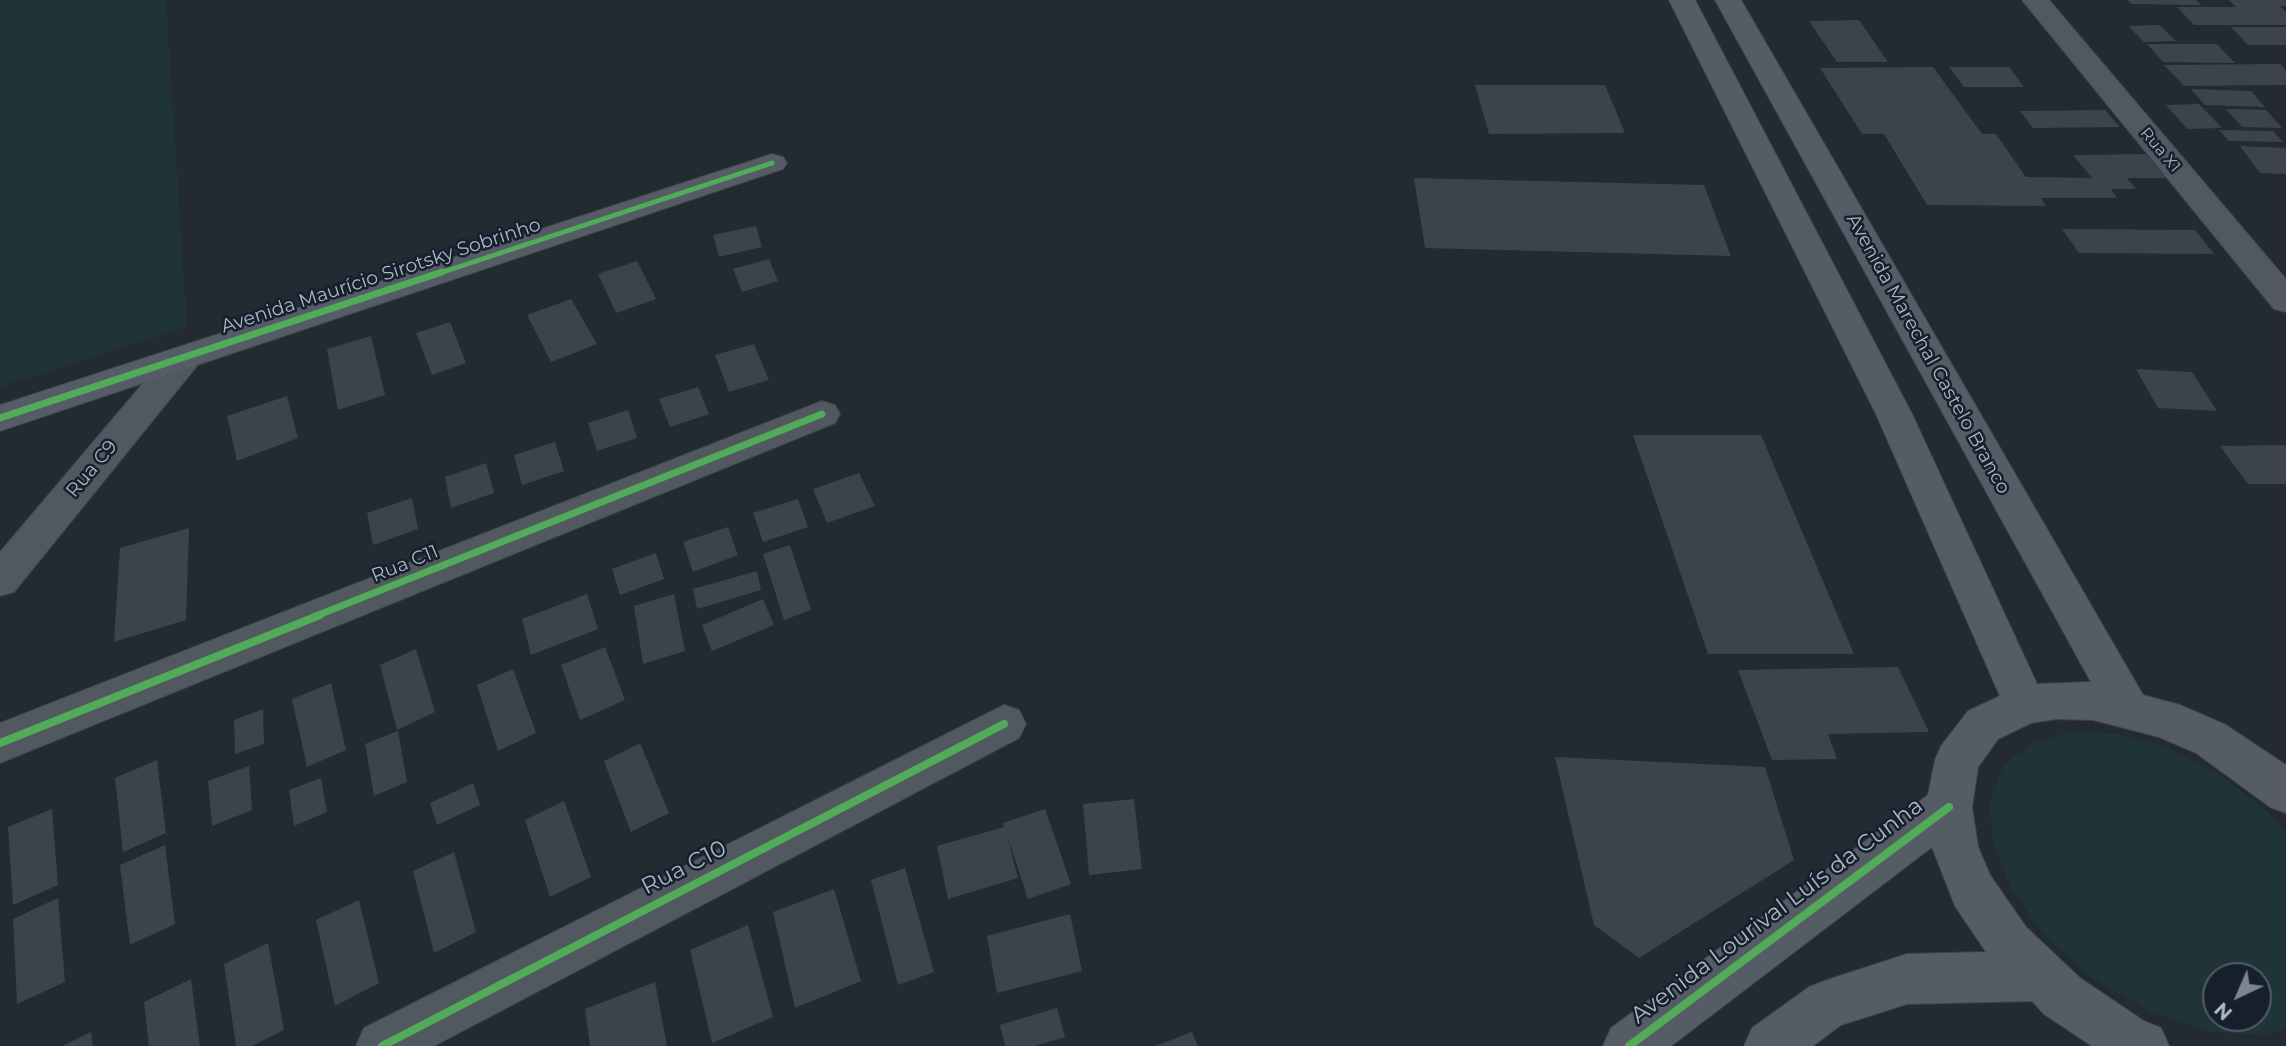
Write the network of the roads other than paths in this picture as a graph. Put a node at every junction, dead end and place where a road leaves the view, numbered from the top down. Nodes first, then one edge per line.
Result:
1 (1682, 0) edge
2 (1728, 0) edge
3 (2035, 0) edge
4 (772, 163) dead end
5 (2286, 301) edge
6 (184, 358) junction
7 (822, 414) dead end
8 (0, 418) edge
9 (0, 580) edge
10 (2025, 705) junction
11 (2128, 708) junction
12 (1004, 724) dead end
13 (0, 743) edge
14 (2286, 792) edge
15 (1949, 807) junction
16 (2042, 976) junction
17 (2133, 1044) edge
18 (382, 1046) edge
19 (1629, 1046) edge
20 (1770, 1046) edge

1 - 10 main road
2 - 11 main road, Avenida Marechal Castelo Branco
3 - 5 street, Rua X1
4 - 6 main road, Avenida Maurício Sirotsky Sobrinho
6 - 8 main road, Avenida Maurício Sirotsky Sobrinho
6 - 9 street, Rua C9
7 - 13 street, Rua C11
10 - 11 main road
10 - 15 main road
11 - 14 main road
12 - 18 street, Rua C10
15 - 16 main road
15 - 19 main road, Avenida Lourival Luís da Cunha
16 - 17 main road
16 - 20 main road

